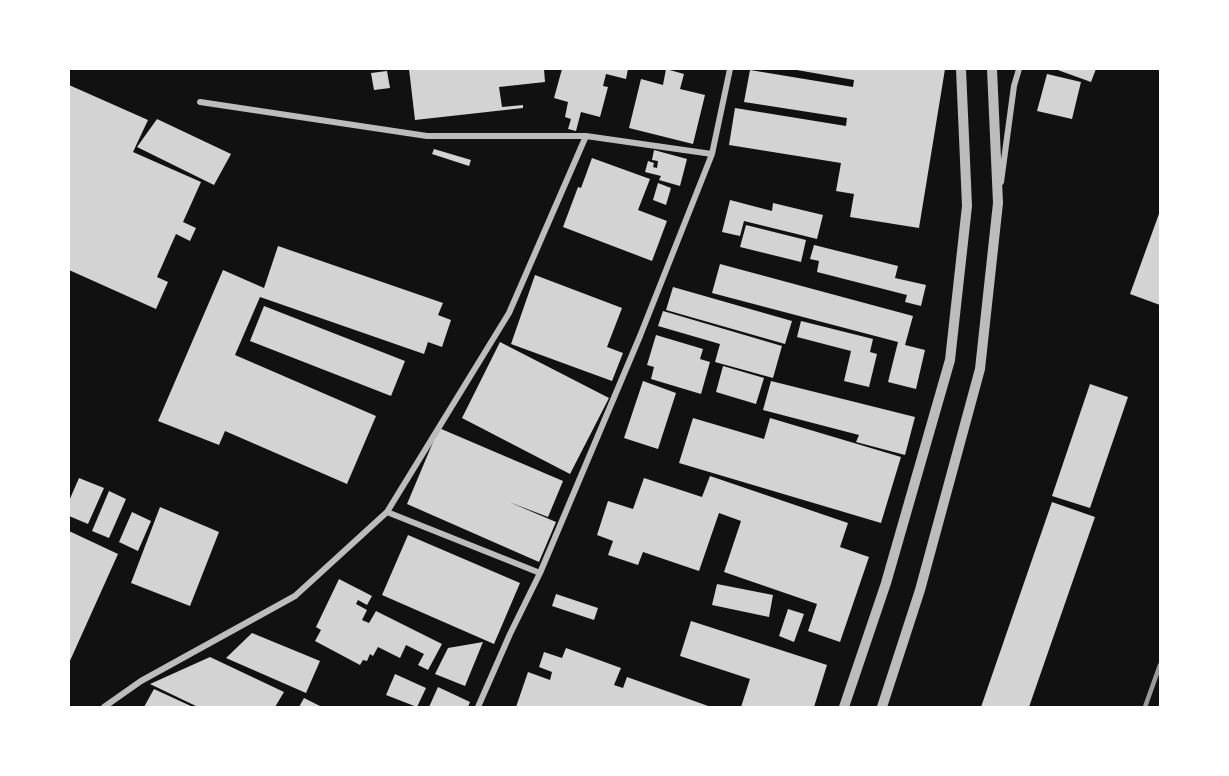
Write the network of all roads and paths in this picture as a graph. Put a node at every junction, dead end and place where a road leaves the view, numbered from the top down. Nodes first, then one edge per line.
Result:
1 (730, 69) edge
2 (961, 69) edge
3 (992, 69) edge
4 (1019, 69) edge
5 (200, 102) dead end
6 (586, 136) junction
7 (712, 154) junction
8 (998, 203) junction
9 (387, 512) junction
10 (540, 573) junction
11 (104, 707) edge
12 (478, 707) edge
13 (844, 707) edge
14 (882, 707) edge

1 - 7 street
2 - 13 street
3 - 8 street
4 - 8 street
5 - 6 street
6 - 7 street
6 - 9 street
7 - 10 street
8 - 14 street
9 - 10 street
9 - 11 street
10 - 12 street

